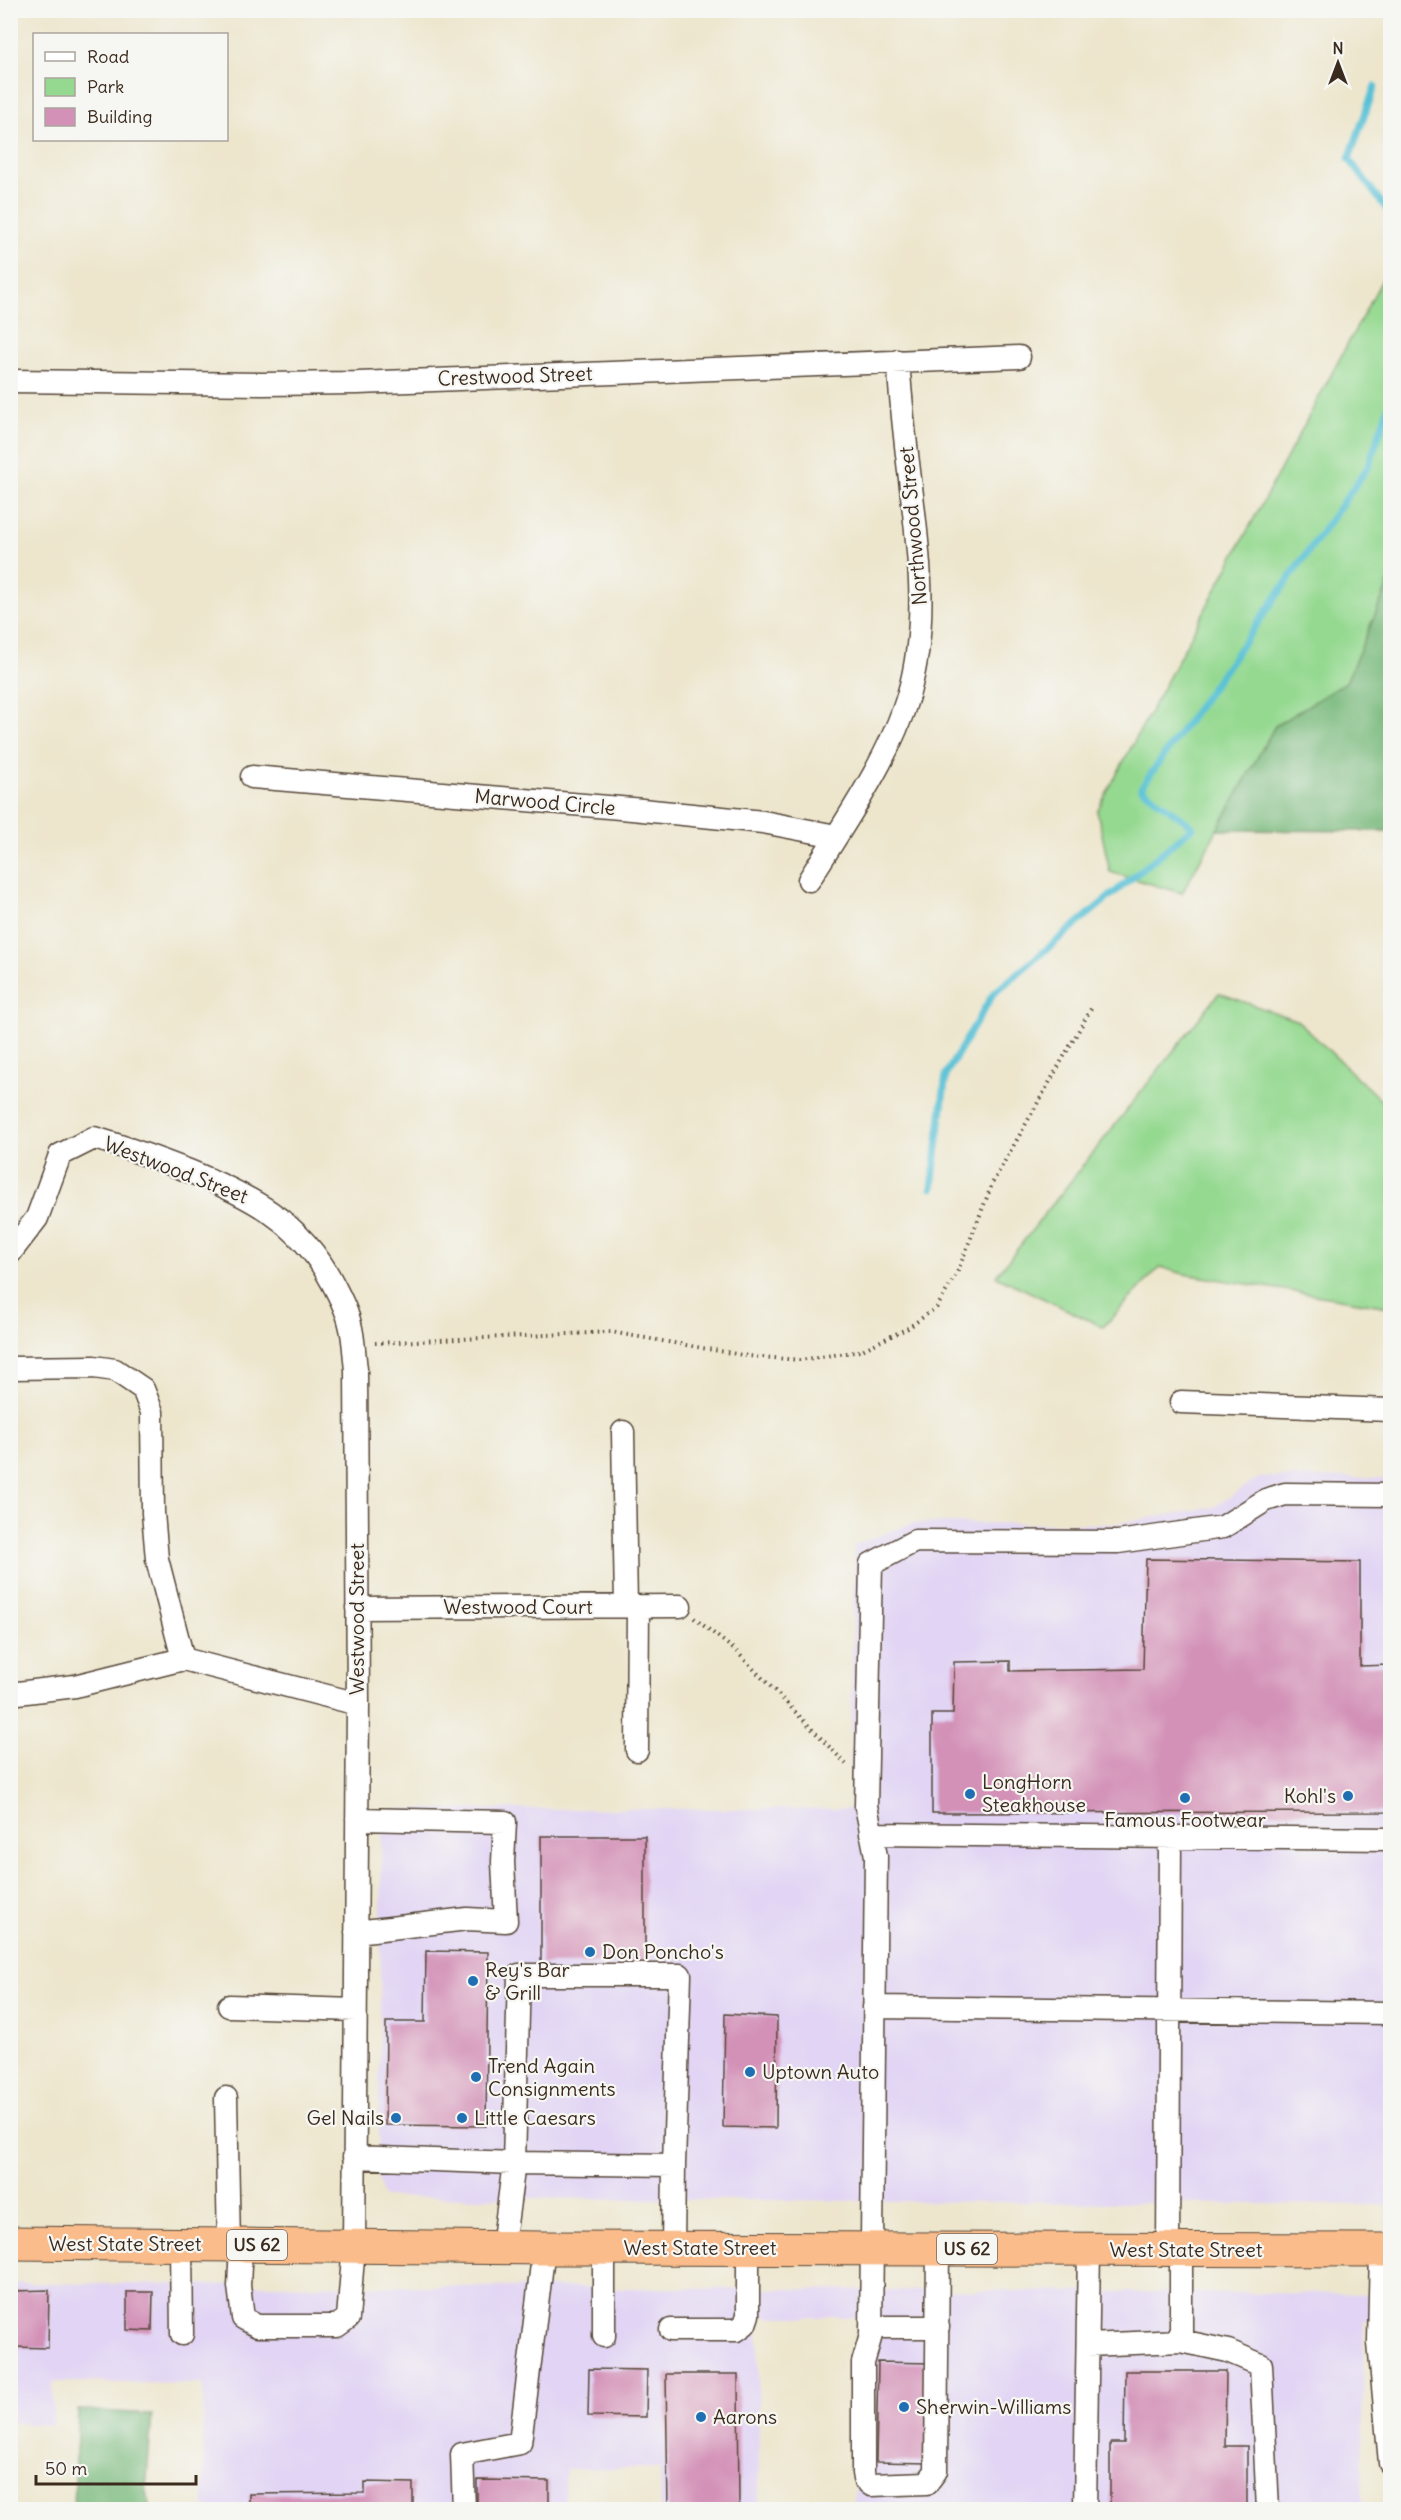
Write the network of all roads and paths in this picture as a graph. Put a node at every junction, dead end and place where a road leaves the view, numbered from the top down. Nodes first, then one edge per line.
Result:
1 (1019, 357) dead end
2 (898, 361) junction
3 (10, 381) edge
4 (252, 777) dead end
5 (836, 836) junction
6 (809, 880) dead end
7 (1092, 1007) dead end
8 (10, 1253) edge
9 (353, 1344) junction
10 (10, 1368) edge
11 (1181, 1402) dead end
12 (1390, 1410) edge
13 (623, 1432) dead end
14 (1390, 1495) edge
15 (632, 1606) junction
16 (680, 1606) joint
17 (357, 1608) junction
18 (183, 1659) junction
19 (10, 1694) edge
20 (357, 1704) junction
21 (637, 1750) dead end
22 (866, 1785) junction
23 (357, 1819) junction
24 (871, 1834) junction
25 (1170, 1837) junction
26 (1390, 1839) edge
27 (356, 1932) junction
28 (229, 2006) dead end
29 (874, 2007) junction
30 (1169, 2009) junction
31 (355, 2010) junction
32 (1390, 2013) edge
33 (226, 2098) dead end
34 (354, 2157) junction
35 (514, 2163) junction
36 (674, 2165) junction
37 (10, 2243) edge
38 (181, 2244) junction
39 (235, 2244) junction
40 (354, 2246) junction
41 (502, 2247) junction
42 (544, 2248) junction
43 (604, 2248) junction
44 (673, 2248) junction
45 (748, 2248) junction
46 (871, 2248) junction
47 (938, 2248) junction
48 (1089, 2249) junction
49 (1175, 2250) junction
50 (1386, 2250) edge
51 (871, 2327) junction
52 (938, 2327) junction
53 (671, 2330) dead end
54 (182, 2334) dead end
55 (604, 2336) dead end
56 (1181, 2341) junction
57 (1088, 2345) junction
58 (1390, 2463) edge
59 (464, 2510) edge
60 (1084, 2510) edge
61 (1268, 2510) edge

1 - 2 street, Crestwood Street
2 - 3 street, Crestwood Street
2 - 5 street, Northwood Street
4 - 5 street, Marwood Circle
5 - 6 street, Northwood Street
7 - 9 path
8 - 9 street, Westwood Street
9 - 17 street, Westwood Street
10 - 18 street
11 - 12 street
13 - 15 street
14 - 22 street
15 - 16 street, Westwood Court
15 - 17 street, Westwood Court
15 - 21 street
16 - 22 path
17 - 20 street, Westwood Street
18 - 19 street
18 - 20 street
20 - 23 street, Westwood Street
22 - 24 street
23 - 27 street, Westwood Street
23 - 27 street
24 - 25 street
24 - 29 street
25 - 26 street
25 - 30 street
27 - 31 street, Westwood Street
28 - 31 street
29 - 30 street
29 - 46 street
30 - 32 street
30 - 49 street
31 - 34 street, Westwood Street
33 - 39 street
34 - 35 street
34 - 40 street, Westwood Street
35 - 36 street
35 - 36 street
35 - 41 street
36 - 44 street
37 - 38 highway, West State Street / US 62
38 - 39 highway, West State Street / US 62
38 - 54 street
39 - 40 highway, West State Street / US 62
39 - 40 street, Westwood Street
40 - 41 highway, West State Street / US 62
41 - 42 highway, West State Street / US 62
42 - 43 highway, West State Street / US 62
42 - 59 street
43 - 44 highway, West State Street / US 62
43 - 55 street
44 - 45 highway, West State Street / US 62
45 - 46 highway, West State Street / US 62
45 - 53 street
46 - 47 highway, West State Street / US 62
46 - 51 street
47 - 48 highway, West State Street / US 62
47 - 52 street
48 - 49 highway, West State Street / US 62
48 - 57 street
49 - 50 highway, West State Street / US 62
49 - 56 street
50 - 58 street
51 - 52 street
51 - 52 street
56 - 57 street
56 - 61 street
57 - 60 street

